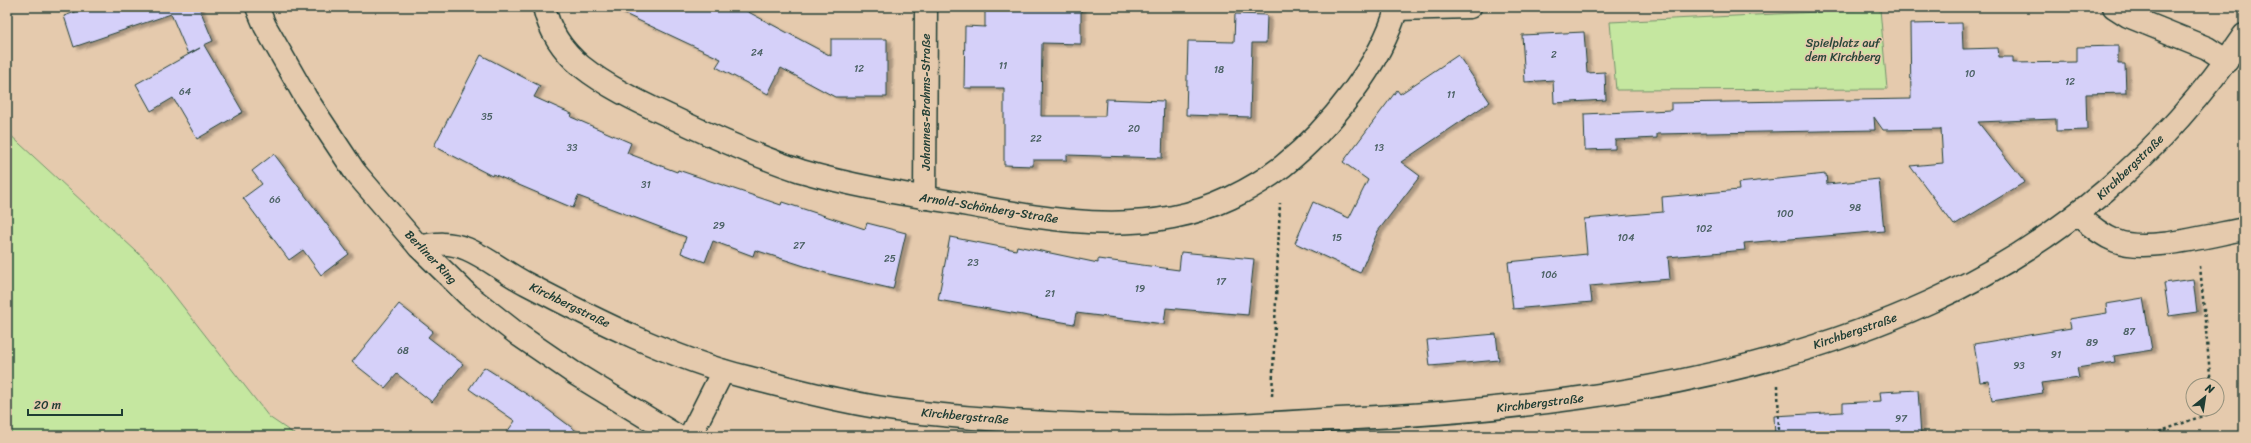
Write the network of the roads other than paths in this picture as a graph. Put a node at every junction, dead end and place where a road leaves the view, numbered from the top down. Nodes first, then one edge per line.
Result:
1 (257, 7) edge
2 (544, 7) edge
3 (926, 7) edge
4 (1470, 7) edge
5 (2114, 7) edge
6 (1397, 8) edge
7 (2244, 35) edge
8 (2227, 60) junction
9 (925, 198) junction
10 (2078, 215) junction
11 (2244, 229) edge
12 (419, 247) junction
13 (723, 371) junction
14 (677, 436) edge
15 (690, 436) edge

1 - 12 street, Berliner Ring
2 - 9 street, Arnold-Schönberg-Straße
3 - 9 street, Johannes-Brahms-Straße
4 - 6 street
5 - 8 street
6 - 9 street, Arnold-Schönberg-Straße
7 - 8 street, Kirchbergstraße
8 - 10 street, Kirchbergstraße
10 - 11 street
10 - 13 street, Kirchbergstraße
12 - 13 street, Kirchbergstraße
12 - 14 street, Berliner Ring
13 - 15 street

